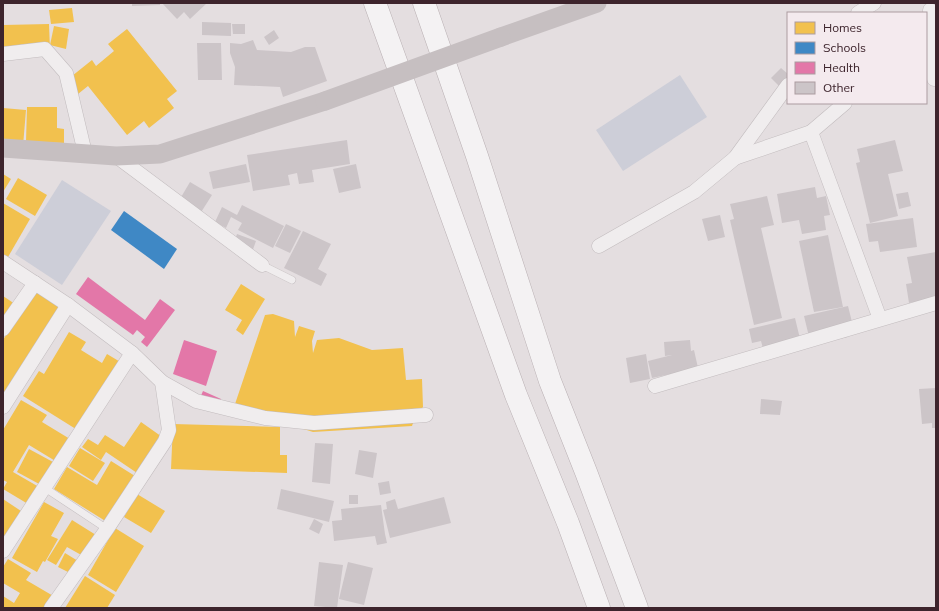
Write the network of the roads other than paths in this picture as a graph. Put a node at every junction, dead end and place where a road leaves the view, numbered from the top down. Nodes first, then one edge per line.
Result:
1 (376, 3) edge
2 (424, 3) edge
3 (597, 3) edge
4 (874, 3) edge
5 (930, 10) dead end
6 (860, 12) edge
7 (3, 54) edge
8 (932, 80) edge
9 (787, 86) edge
10 (843, 104) edge
11 (811, 132) junction
12 (3, 148) edge
13 (85, 153) junction
14 (116, 156) junction
15 (735, 158) junction
16 (599, 246) dead end
17 (3, 262) edge
18 (262, 266) joint
19 (292, 280) dead end
20 (35, 283) junction
21 (936, 304) edge
22 (68, 305) junction
23 (880, 319) junction
24 (3, 329) edge
25 (132, 353) junction
26 (162, 382) junction
27 (655, 386) dead end
28 (3, 407) edge
29 (426, 415) dead end
30 (45, 488) junction
31 (107, 529) junction
32 (3, 551) edge
33 (51, 608) edge
34 (599, 608) edge
35 (636, 608) edge

1 - 34 highway
2 - 35 highway
3 - 14 main road, bridge
4 - 6 street
5 - 8 street
7 - 13 street
9 - 15 street
10 - 11 street
11 - 15 street
11 - 23 street
12 - 13 main road
13 - 14 main road
14 - 18 street
15 - 16 street
17 - 20 street
18 - 19 lane
20 - 22 street
20 - 24 street
21 - 23 street
22 - 25 street
22 - 28 street
23 - 27 street
25 - 26 street
25 - 30 street
26 - 29 street
26 - 31 street
30 - 31 lane
30 - 32 street
31 - 33 street

